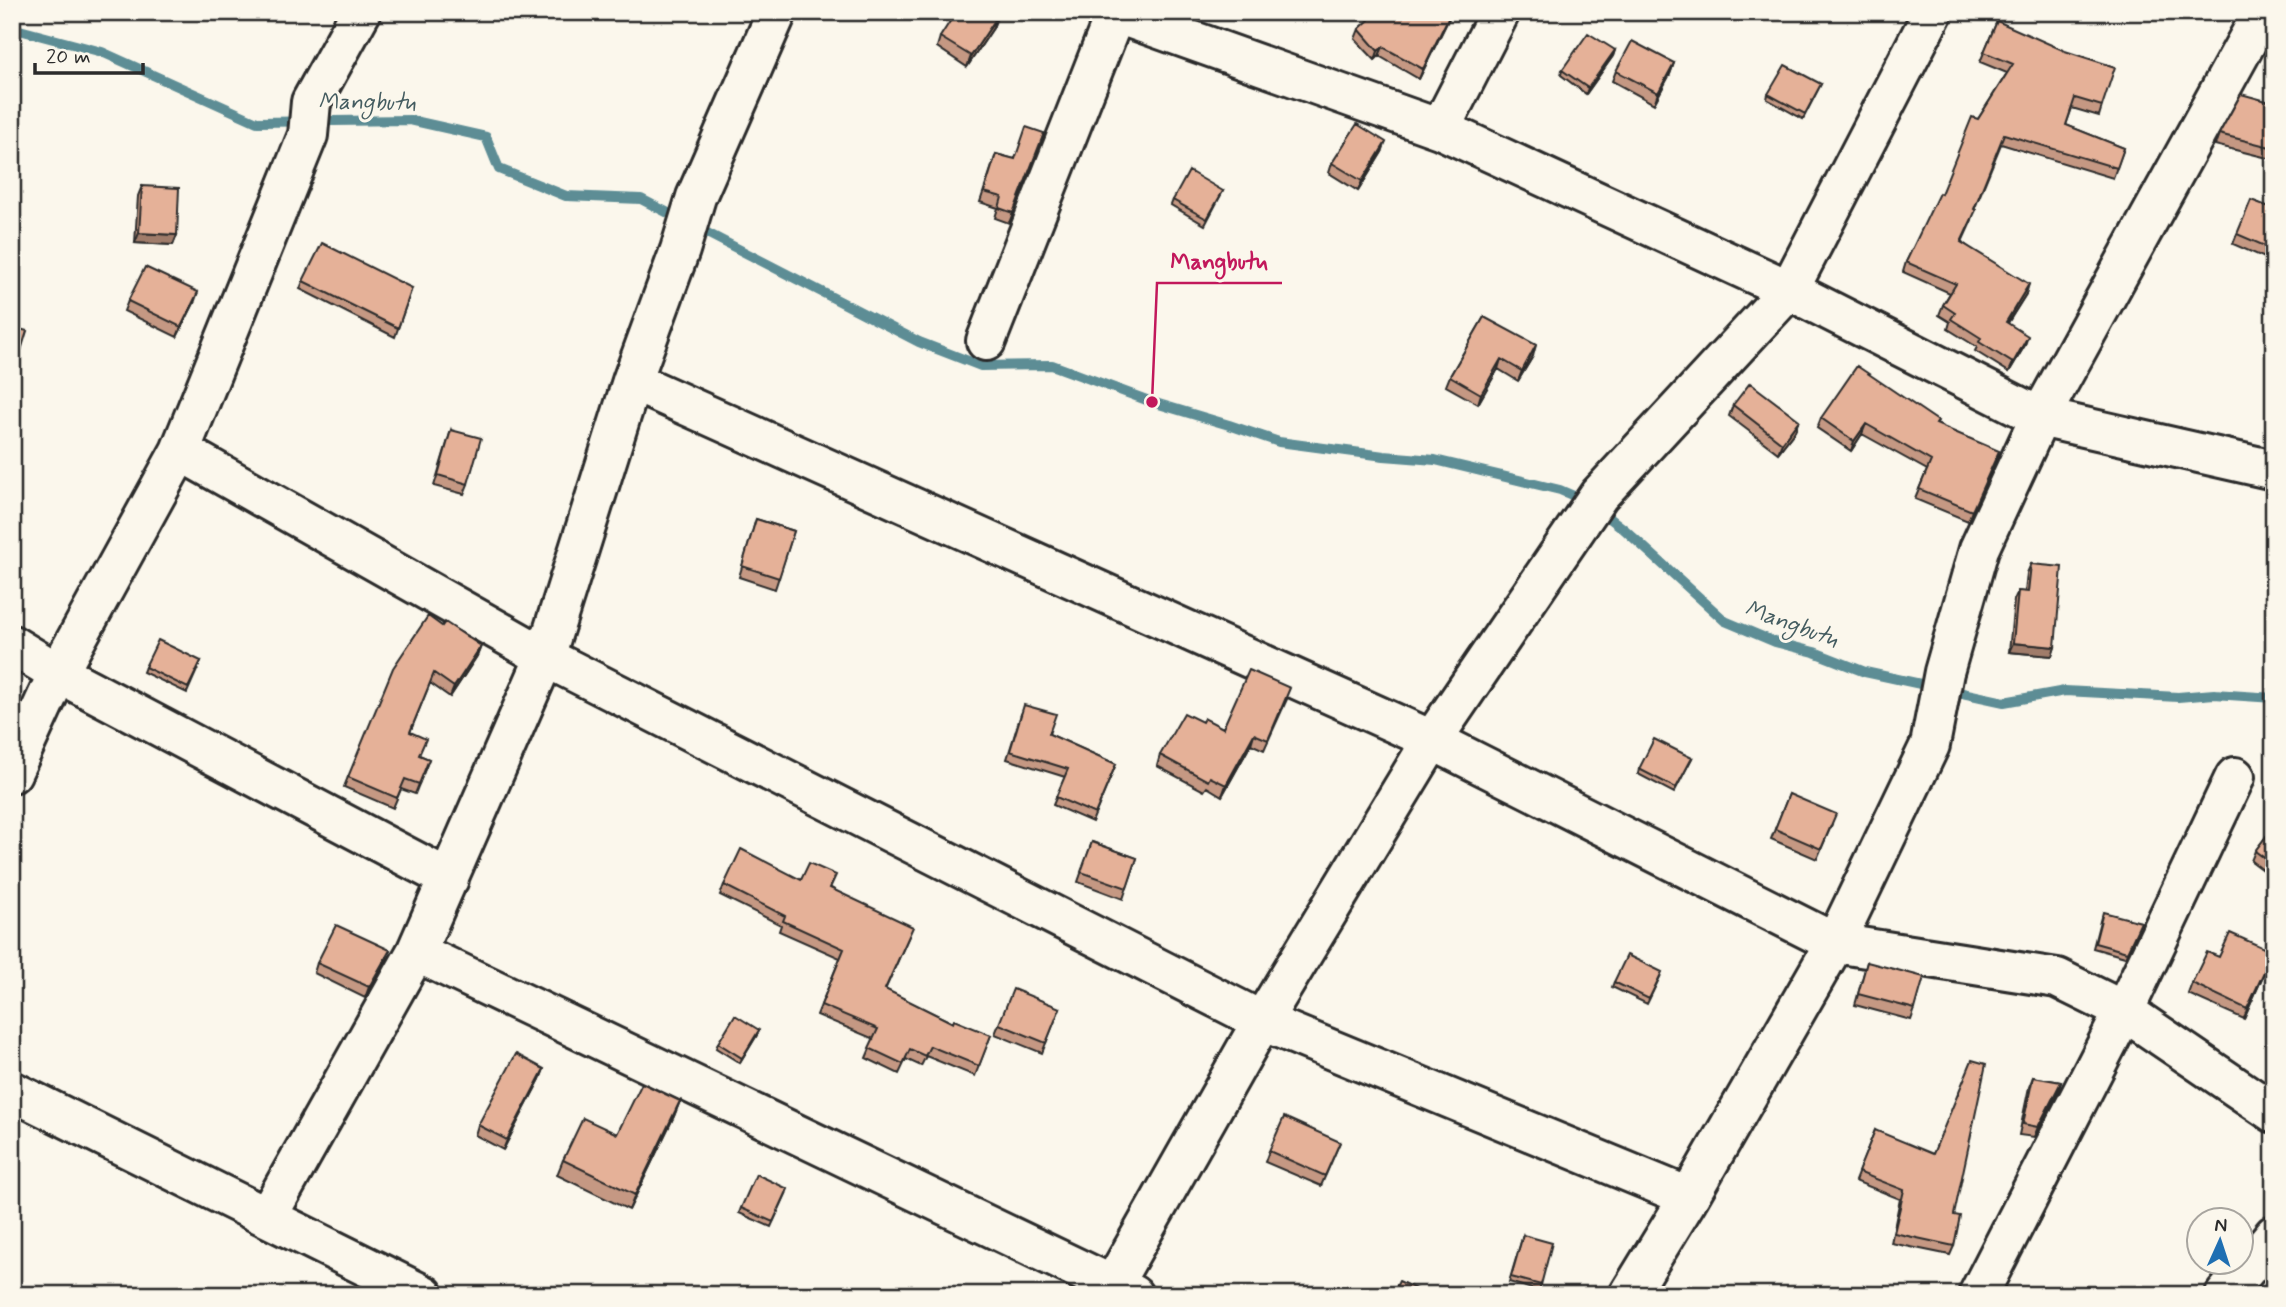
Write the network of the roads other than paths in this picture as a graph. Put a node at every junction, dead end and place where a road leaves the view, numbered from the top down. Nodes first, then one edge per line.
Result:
1 (361, 12) edge
2 (777, 12) edge
3 (1500, 12) edge
4 (1933, 12) edge
5 (2263, 12) edge
6 (1115, 13) edge
7 (1440, 129) junction
8 (1789, 290) junction
9 (986, 341) dead end
10 (632, 381) junction
11 (2040, 417) junction
12 (180, 451) junction
13 (2274, 470) edge
14 (12, 645) edge
15 (545, 657) junction
16 (58, 673) junction
17 (1432, 740) junction
18 (12, 772) edge
19 (2235, 778) dead end
20 (449, 879) junction
21 (1835, 943) junction
22 (416, 952) junction
23 (2124, 1011) junction
24 (1262, 1021) junction
25 (12, 1091) edge
26 (2274, 1113) edge
27 (1689, 1197) junction
28 (267, 1217) junction
29 (2274, 1235) edge
30 (1118, 1292) edge
31 (424, 1295) edge
32 (1629, 1295) edge
33 (1978, 1295) edge
34 (2225, 1295) edge

1 - 12 street
2 - 10 street
3 - 7 street
4 - 8 street
5 - 11 street
6 - 7 street
6 - 9 street
7 - 8 street
8 - 11 street
8 - 17 street
10 - 15 street
10 - 17 street
11 - 13 street
11 - 21 street
12 - 15 street
12 - 16 street
14 - 16 street
15 - 20 street
15 - 24 street
16 - 18 street
16 - 20 street
17 - 21 street
17 - 24 street
19 - 23 street
20 - 22 street
21 - 23 street
21 - 27 street
22 - 28 street
22 - 30 street
23 - 26 street
23 - 33 street
24 - 27 street
24 - 30 street
25 - 28 street
27 - 32 street
28 - 31 street
29 - 34 street

